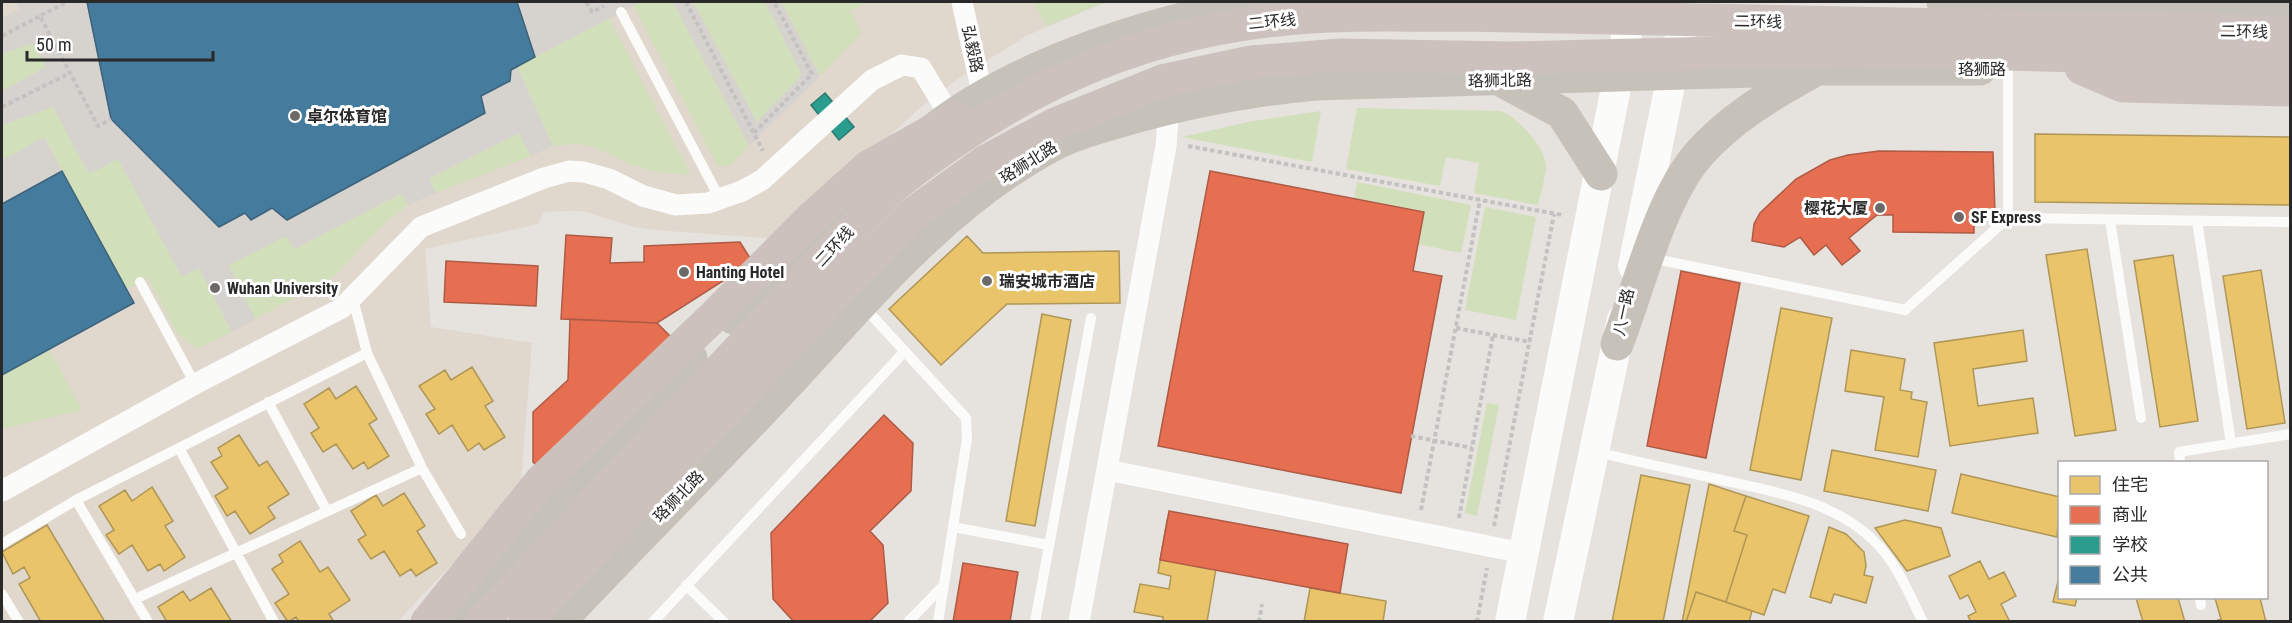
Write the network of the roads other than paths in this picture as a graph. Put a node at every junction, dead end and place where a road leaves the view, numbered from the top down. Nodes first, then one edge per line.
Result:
1 (962, 2) edge
2 (1272, 2) edge
3 (1508, 2) edge
4 (1633, 2) edge
5 (1687, 2) edge
6 (1943, 2) edge
7 (2009, 3) edge
8 (2290, 9) edge
9 (621, 12) dead end
10 (1463, 15) junction
11 (2290, 32) edge
12 (2290, 61) edge
13 (2008, 68) junction
14 (2082, 68) junction
15 (1818, 69) junction
16 (2290, 73) edge
17 (1673, 75) junction
18 (1619, 77) junction
19 (1499, 80) junction
20 (2290, 90) edge
21 (1040, 91) junction
22 (983, 97) junction
23 (1169, 108) junction
24 (950, 116) junction
25 (1601, 174) junction
26 (720, 199) junction
27 (2008, 218) junction
28 (2109, 220) junction
29 (2197, 221) junction
30 (2290, 222) edge
31 (1648, 258) junction
32 (140, 282) dead end
33 (353, 299) junction
34 (860, 303) junction
35 (1091, 318) dead end
36 (1617, 344) junction
37 (905, 351) junction
38 (367, 354) junction
39 (680, 369) junction
40 (195, 384) junction
41 (268, 402) junction
42 (2141, 418) dead end
43 (746, 425) junction
44 (2290, 434) edge
45 (2231, 443) junction
46 (179, 448) junction
47 (1594, 452) junction
48 (2180, 461) edge
49 (422, 468) junction
50 (1107, 470) junction
51 (2, 491) edge
52 (76, 500) junction
53 (327, 511) junction
54 (953, 527) junction
55 (461, 534) dead end
56 (2, 544) edge
57 (1049, 545) junction
58 (236, 553) junction
59 (1523, 553) junction
60 (686, 585) junction
61 (944, 586) junction
62 (2, 594) edge
63 (135, 599) junction
64 (19, 621) edge
65 (148, 621) edge
66 (274, 621) edge
67 (427, 621) edge
68 (444, 621) edge
69 (482, 621) edge
70 (525, 621) edge
71 (559, 621) edge
72 (653, 621) edge
73 (724, 621) edge
74 (908, 621) edge
75 (938, 621) edge
76 (1035, 621) edge
77 (1079, 621) edge
78 (1510, 621) edge
79 (1558, 621) edge
80 (1923, 621) edge

1 - 22 street, 弘毅路
2 - 22 main road
3 - 10 highway
4 - 18 main road
5 - 17 main road, 八一路
6 - 7 main road
7 - 8 main road
9 - 26 lane
10 - 11 highway, 二环线
10 - 21 highway, 二环线
12 - 70 highway, 二环线
13 - 14 main road, 珞狮路
13 - 15 main road, 珞狮路
13 - 27 lane
14 - 16 main road, 珞狮路
14 - 20 highway
15 - 17 main road, 珞狮路
15 - 31 main road
17 - 18 main road, 珞狮北路
17 - 36 main road, 八一路
18 - 19 main road, 珞狮北路
18 - 25 main road
19 - 23 main road, 珞狮北路
19 - 25 main road
21 - 67 highway
21 - 69 highway, 二环线
22 - 24 main road
23 - 34 main road, 珞狮北路
23 - 50 street
24 - 26 street
24 - 39 main road
25 - 59 main road
26 - 33 street
27 - 28 lane
27 - 31 lane
28 - 29 lane
28 - 42 lane
29 - 30 lane
29 - 45 lane
31 - 36 main road
32 - 40 lane
33 - 38 lane
33 - 40 street
34 - 37 lane
34 - 43 main road, 珞狮北路
35 - 57 lane
36 - 47 main road, 八一路
37 - 54 lane
37 - 60 lane
38 - 41 lane
38 - 49 lane
39 - 43 main road
39 - 68 main road
40 - 51 street
41 - 46 lane
41 - 53 lane
43 - 71 main road, 珞狮北路
44 - 45 lane
45 - 48 lane
46 - 52 lane
46 - 58 lane
47 - 79 main road, 八一路
47 - 80 lane
49 - 53 lane
49 - 55 lane
50 - 59 street
50 - 77 street
52 - 56 lane
52 - 63 lane
53 - 58 lane
54 - 57 lane
54 - 61 lane
57 - 76 lane
58 - 63 lane
58 - 66 lane
59 - 78 main road
60 - 72 lane
60 - 73 lane
61 - 74 lane
61 - 75 lane
62 - 64 lane
63 - 65 lane

